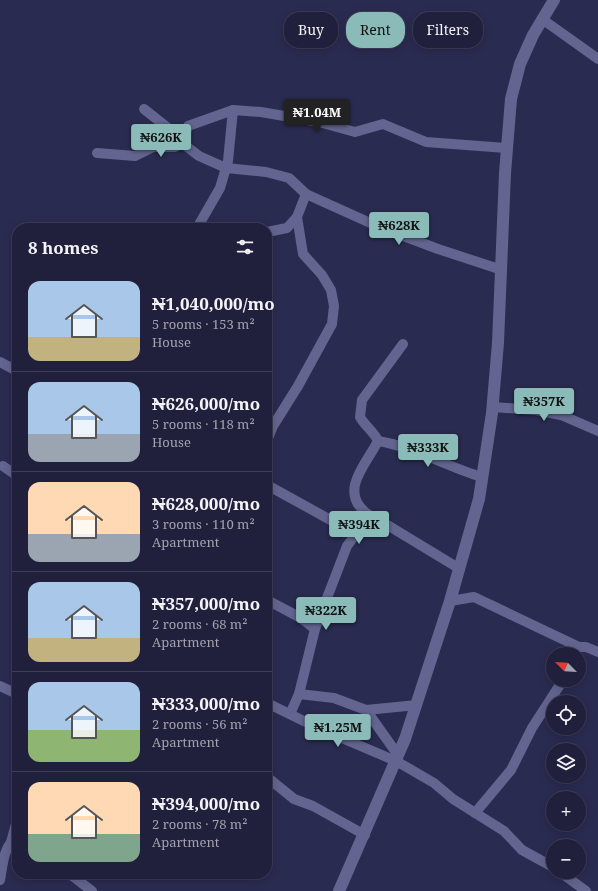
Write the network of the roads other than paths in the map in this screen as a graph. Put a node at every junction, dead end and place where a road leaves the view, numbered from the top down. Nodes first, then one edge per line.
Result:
1 (552, 0) edge
2 (542, 19) junction
3 (598, 59) edge
4 (144, 109) dead end
5 (233, 110) junction
6 (182, 142) junction
7 (506, 148) junction
8 (97, 153) dead end
9 (226, 168) junction
10 (306, 194) junction
11 (296, 217) junction
12 (199, 223) edge
13 (272, 231) edge
14 (502, 270) junction
15 (403, 344) dead end
16 (0, 362) edge
17 (12, 368) edge
18 (492, 407) junction
19 (272, 428) edge
20 (598, 431) edge
21 (378, 441) junction
22 (3, 466) dead end
23 (12, 472) edge
24 (482, 477) junction
25 (272, 488) edge
26 (389, 526) junction
27 (356, 534) junction
28 (460, 569) junction
29 (450, 601) junction
30 (272, 603) edge
31 (315, 629) junction
32 (570, 647) edge
33 (586, 647) edge
34 (598, 652) edge
35 (0, 686) edge
36 (558, 687) edge
37 (12, 692) edge
38 (299, 694) junction
39 (272, 705) edge
40 (417, 705) junction
41 (366, 710) junction
42 (290, 714) junction
43 (397, 758) junction
44 (272, 781) edge
45 (475, 813) junction
46 (365, 835) junction
47 (12, 843) edge
48 (546, 863) edge
49 (76, 879) edge
50 (570, 879) edge
51 (0, 880) edge
52 (92, 891) edge
53 (339, 891) edge
54 (586, 891) edge

1 - 2 street
2 - 3 street
2 - 7 street
4 - 6 street
5 - 6 street
5 - 7 street
5 - 9 street
6 - 8 street
6 - 9 street
7 - 14 street
9 - 10 street
9 - 12 street
10 - 11 street
10 - 14 street
11 - 13 street
11 - 19 street
14 - 18 street
15 - 21 street
16 - 17 street
18 - 20 street
18 - 24 street
21 - 24 street
21 - 26 street
22 - 23 street
24 - 28 street
25 - 27 street
26 - 27 street
26 - 28 street
27 - 31 street
28 - 29 street
29 - 32 street
29 - 40 street
30 - 31 street
31 - 38 street
33 - 34 street
35 - 37 street
36 - 45 street
38 - 41 street
38 - 42 street
39 - 42 street
40 - 41 street
40 - 43 street
41 - 43 street
42 - 43 street
43 - 45 street
43 - 46 street
44 - 46 street
45 - 48 street
46 - 53 street
47 - 51 street
49 - 52 street
50 - 54 street

